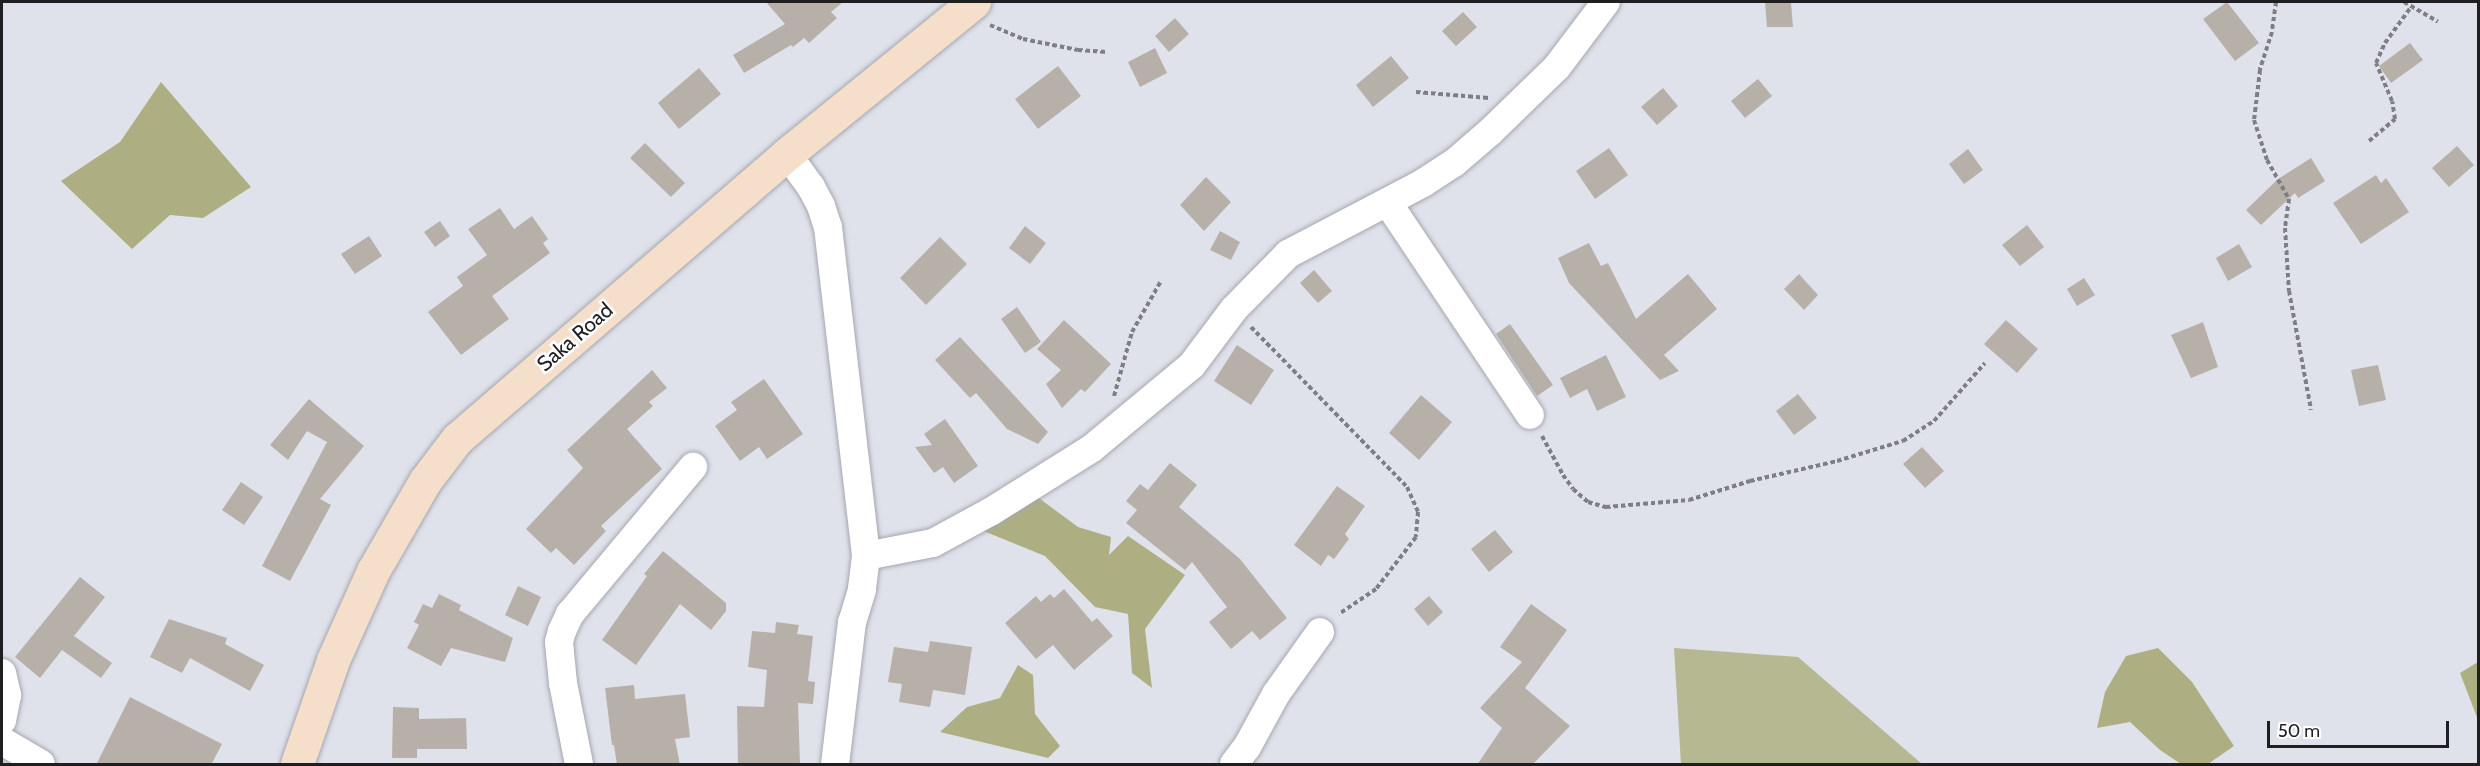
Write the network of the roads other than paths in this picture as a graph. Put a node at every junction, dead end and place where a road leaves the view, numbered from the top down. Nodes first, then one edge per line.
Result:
1 (1606, 2) edge
2 (967, 7) edge
3 (787, 154) junction
4 (1388, 203) junction
5 (1530, 415) road end
6 (693, 467) dead end
7 (866, 556) junction
8 (1320, 632) road end
9 (2, 673) edge
10 (2, 721) edge
11 (2, 741) edge
12 (40, 765) edge
13 (297, 765) edge
14 (579, 765) edge
15 (835, 765) edge
16 (1234, 765) edge

1 - 4 street
2 - 3 main road, Saka Road
3 - 7 street
3 - 13 main road, Saka Road
4 - 5 street
4 - 7 street
6 - 14 street
7 - 15 street
8 - 16 street
9 - 10 street
11 - 12 street

